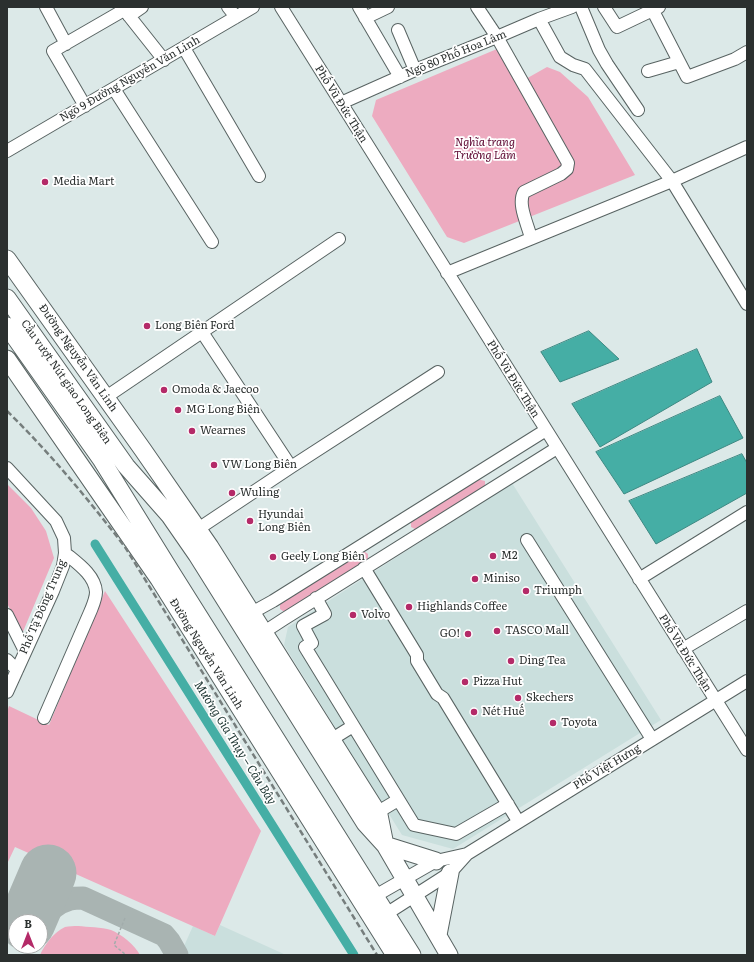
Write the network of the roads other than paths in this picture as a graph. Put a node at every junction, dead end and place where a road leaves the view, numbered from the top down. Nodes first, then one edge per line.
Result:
1 (46, 7) edge
2 (142, 7) edge
3 (228, 7) edge
4 (253, 7) edge
5 (280, 7) edge
6 (388, 7) edge
7 (476, 7) edge
8 (581, 7) edge
9 (604, 7) edge
10 (568, 8) edge
11 (656, 8) edge
12 (125, 11) edge
13 (362, 12) edge
14 (236, 17) junction
15 (539, 19) junction
16 (398, 30) dead end
17 (497, 37) junction
18 (66, 44) junction
19 (184, 48) junction
20 (747, 52) edge
21 (164, 60) junction
22 (679, 62) junction
23 (415, 70) junction
24 (648, 71) dead end
25 (400, 77) junction
26 (114, 89) junction
27 (341, 103) junction
28 (85, 106) junction
29 (638, 110) dead end
30 (747, 147) edge
31 (7, 151) edge
32 (259, 176) dead end
33 (672, 181) junction
34 (531, 238) junction
35 (339, 239) dead end
36 (212, 242) dead end
37 (7, 259) edge
38 (447, 273) junction
39 (7, 298) edge
40 (747, 304) edge
41 (7, 326) edge
42 (202, 332) junction
43 (7, 359) edge
44 (438, 372) dead end
45 (104, 395) junction
46 (546, 430) junction
47 (557, 448) junction
48 (143, 450) junction
49 (101, 459) joint
50 (126, 466) joint
51 (291, 467) junction
52 (7, 468) edge
53 (747, 512) edge
54 (170, 516) junction
55 (198, 529) junction
56 (385, 531) junction
57 (528, 540) dead end
58 (396, 548) junction
59 (65, 553) junction
60 (364, 568) junction
61 (639, 579) junction
62 (316, 598) junction
63 (747, 611) edge
64 (7, 615) edge
65 (245, 617) junction
66 (257, 637) junction
67 (683, 649) junction
68 (25, 651) junction
69 (7, 660) edge
70 (17, 670) junction
71 (747, 681) edge
72 (7, 692) edge
73 (715, 701) junction
74 (44, 718) dead end
75 (353, 726) junction
76 (652, 739) junction
77 (333, 743) junction
78 (747, 750) edge
79 (282, 762) junction
80 (398, 800) junction
81 (508, 804) junction
82 (379, 815) junction
83 (518, 821) junction
84 (385, 845) junction
85 (467, 854) junction
86 (436, 860) junction
87 (450, 873) junction
88 (405, 878) junction
89 (415, 895) junction
90 (375, 896) junction
91 (386, 914) junction
92 (438, 935) junction
93 (395, 955) edge
94 (412, 955) edge
95 (449, 955) edge

1 - 18 street
2 - 12 street
3 - 14 street
4 - 14 street, Ngõ 9 Đường Nguyễn Văn Linh
5 - 27 street, Phố Vũ Đức Thận
6 - 13 street
7 - 17 street
8 - 29 street
9 - 11 street
10 - 15 street, Ngõ 80 Phố Hoa Lâm
11 - 22 street
12 - 18 street
12 - 21 street
13 - 25 street
14 - 19 street, Ngõ 9 Đường Nguyễn Văn Linh
15 - 17 street, Ngõ 80 Phố Hoa Lâm
15 - 33 street
16 - 23 street
17 - 23 street, Ngõ 80 Phố Hoa Lâm
17 - 34 street
18 - 28 street
19 - 21 street, Ngõ 9 Đường Nguyễn Văn Linh
19 - 32 street
20 - 22 street
21 - 26 street, Ngõ 9 Đường Nguyễn Văn Linh
22 - 24 street
23 - 25 street, Ngõ 80 Phố Hoa Lâm
25 - 27 street, Ngõ 80 Phố Hoa Lâm
26 - 28 street, Ngõ 9 Đường Nguyễn Văn Linh
26 - 36 street
27 - 38 street, Phố Vũ Đức Thận
28 - 31 street, Ngõ 9 Đường Nguyễn Văn Linh
30 - 33 street
33 - 34 street
33 - 40 street
34 - 38 street
35 - 42 street
37 - 45 highway, Đường Nguyễn Văn Linh
38 - 46 street, Phố Vũ Đức Thận
39 - 50 highway, Cầu vượt Nút giao Long Biên
41 - 49 highway, Cầu vượt Nút giao Long Biên
42 - 45 street
42 - 51 street
43 - 79 highway, Đường Nguyễn Văn Linh
44 - 51 street
45 - 48 highway, Đường Nguyễn Văn Linh
46 - 47 street, Phố Vũ Đức Thận
46 - 56 street
47 - 58 street
47 - 61 street, Phố Vũ Đức Thận
48 - 54 highway
48 - 55 highway, Đường Nguyễn Văn Linh
49 - 79 highway, Đường Nguyễn Văn Linh
50 - 54 highway, Đường Nguyễn Văn Linh
51 - 55 street
52 - 59 street, Phố Tạ Đông Trung
53 - 61 street
54 - 65 highway, Đường Nguyễn Văn Linh
55 - 65 highway, Đường Nguyễn Văn Linh
56 - 58 street
56 - 65 street
57 - 76 street
58 - 60 street
59 - 68 street, Phố Tạ Đông Trung
59 - 74 street
60 - 62 street
60 - 81 street
61 - 67 street, Phố Vũ Đức Thận
62 - 66 street
62 - 75 street
63 - 67 street
64 - 68 street
65 - 66 highway, Đường Nguyễn Văn Linh
66 - 77 highway, Đường Nguyễn Văn Linh
66 - 84 highway, Đường Nguyễn Văn Linh
67 - 73 street, Phố Vũ Đức Thận
68 - 70 street, Phố Tạ Đông Trung
69 - 70 street
70 - 72 street, Phố Tạ Đông Trung
71 - 73 street, Phố Việt Hưng
73 - 76 street, Phố Việt Hưng
73 - 78 street, Phố Vũ Đức Thận
75 - 77 street
75 - 80 street
76 - 83 street, Phố Việt Hưng
77 - 82 highway, Đường Nguyễn Văn Linh
79 - 90 highway, Đường Nguyễn Văn Linh
79 - 93 highway, Đường Nguyễn Văn Linh
80 - 81 street
80 - 82 street
81 - 83 street
82 - 84 highway, Đường Nguyễn Văn Linh
83 - 85 street, Phố Việt Hưng
84 - 86 highway
84 - 88 highway, Đường Nguyễn Văn Linh
85 - 86 street, Phố Việt Hưng
85 - 87 street, Phố Việt Hưng
86 - 88 street, Phố Việt Hưng
87 - 89 street, Phố Việt Hưng
87 - 92 highway
88 - 89 highway, Đường Nguyễn Văn Linh
88 - 90 street, Phố Việt Hưng
89 - 91 street, Phố Việt Hưng
89 - 92 highway, Đường Nguyễn Văn Linh
90 - 91 highway, Đường Nguyễn Văn Linh
91 - 94 highway, Đường Nguyễn Văn Linh
92 - 95 highway, Đường Nguyễn Văn Linh

